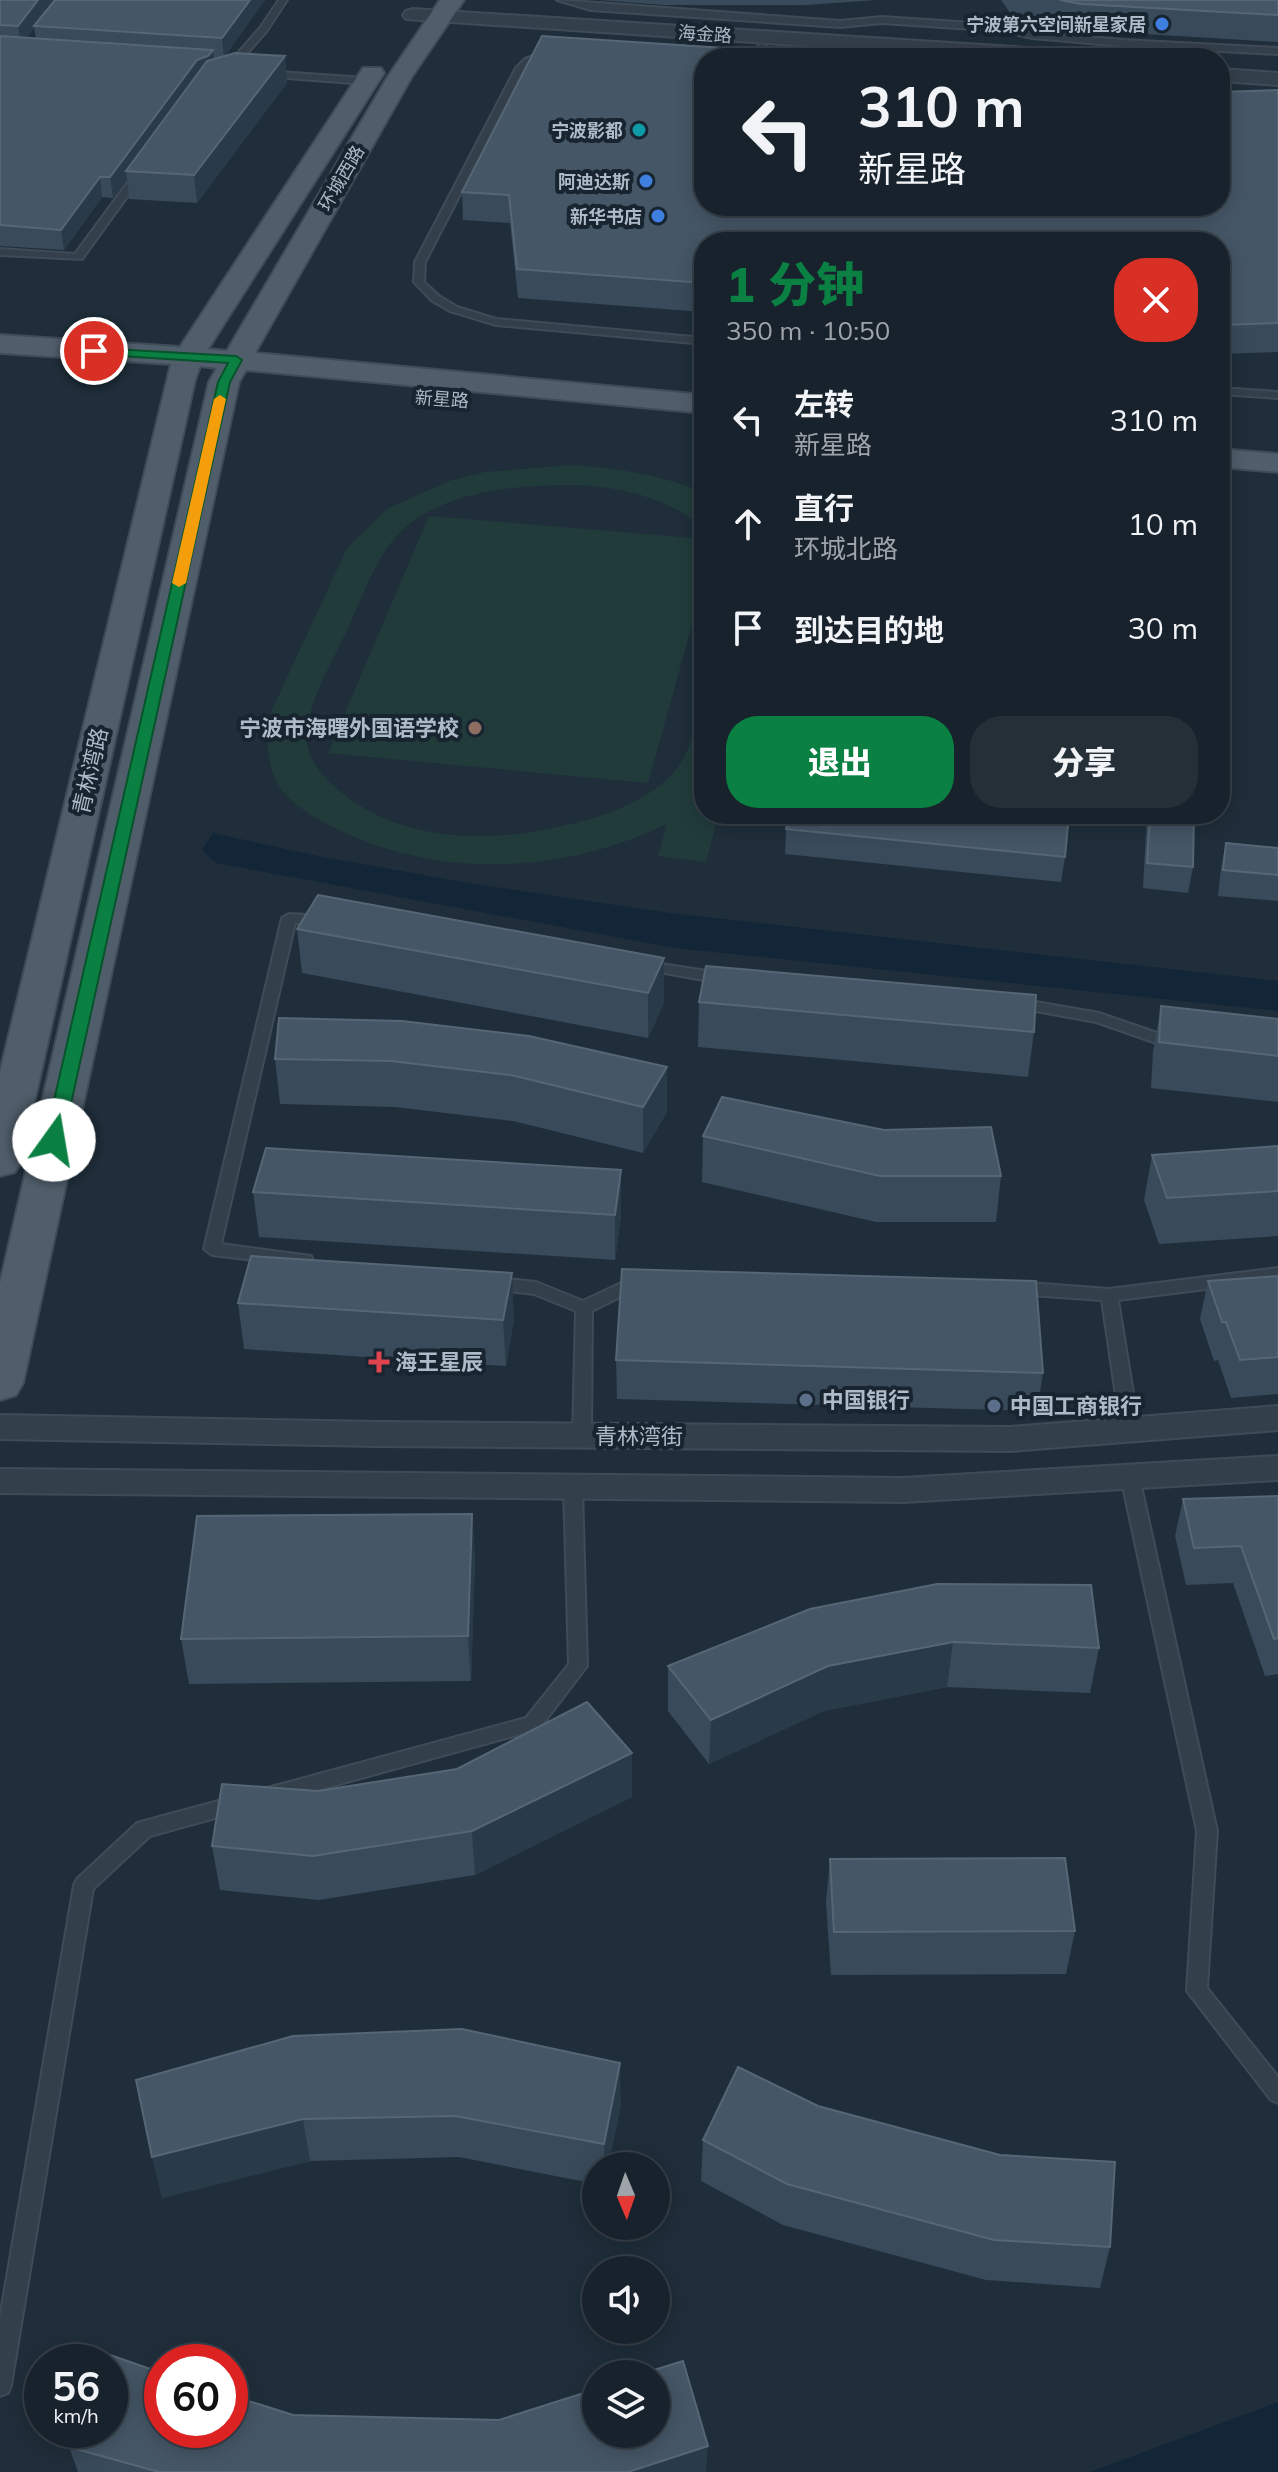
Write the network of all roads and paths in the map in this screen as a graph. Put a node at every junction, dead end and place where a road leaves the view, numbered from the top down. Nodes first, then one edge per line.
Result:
1 (283, 0) edge
2 (561, 0) edge
3 (428, 13) edge
4 (776, 20) junction
5 (761, 47) edge
6 (791, 48) edge
7 (1220, 48) edge
8 (1230, 49) edge
9 (1278, 51) edge
10 (563, 52) edge
11 (218, 63) edge
12 (233, 64) junction
13 (1230, 67) edge
14 (1278, 70) edge
15 (255, 74) edge
16 (228, 76) edge
17 (1230, 76) edge
18 (1278, 79) edge
19 (366, 81) junction
20 (151, 158) edge
21 (0, 252) edge
22 (694, 340) edge
23 (0, 344) edge
24 (0, 366) edge
25 (184, 369) junction
26 (230, 371) junction
27 (1230, 392) edge
28 (1278, 395) edge
29 (694, 403) edge
30 (694, 418) edge
31 (1230, 444) edge
32 (1278, 447) edge
33 (1230, 459) edge
34 (1278, 463) edge
35 (346, 921) edge
36 (627, 965) edge
37 (741, 982) edge
38 (992, 999) edge
39 (1197, 1037) edge
40 (0, 1162) edge
41 (320, 1262) edge
42 (1278, 1274) edge
43 (654, 1280) edge
44 (474, 1281) edge
45 (992, 1287) edge
46 (1109, 1295) junction
47 (584, 1308) junction
48 (0, 1383) edge
49 (1278, 1418) edge
50 (0, 1427) edge
51 (1130, 1430) junction
52 (582, 1435) junction
53 (1278, 1468) edge
54 (1130, 1477) junction
55 (0, 1481) edge
56 (573, 1488) junction
57 (1278, 2093) edge
58 (0, 2385) edge

1 - 12 lane
2 - 4 lane
3 - 5 street, 海金路
3 - 19 main road, 青林湾路
3 - 26 main road, 环城西路
4 - 5 lane
4 - 7 lane
5 - 6 street, 海金路
8 - 9 lane
10 - 22 lane
11 - 12 lane
12 - 16 lane
13 - 14 street
15 - 19 lane
17 - 18 street
19 - 25 main road, 青林湾路
20 - 21 lane
23 - 25 main road
24 - 25 main road
25 - 26 main road, 新星路
25 - 40 main road, 青林湾路
26 - 29 main road, 新星路
26 - 30 main road, 新星路
26 - 48 main road, 青林湾路
27 - 28 lane
31 - 32 main road
33 - 34 main road
35 - 41 lane
36 - 37 lane
38 - 39 lane
42 - 46 lane
43 - 47 lane
44 - 47 lane
45 - 46 lane
46 - 51 lane
47 - 52 lane
49 - 51 street, 青林湾街
50 - 52 street, 青林湾街
51 - 52 street, 青林湾街
53 - 54 street
54 - 56 street
54 - 57 lane
55 - 56 street
56 - 58 lane

